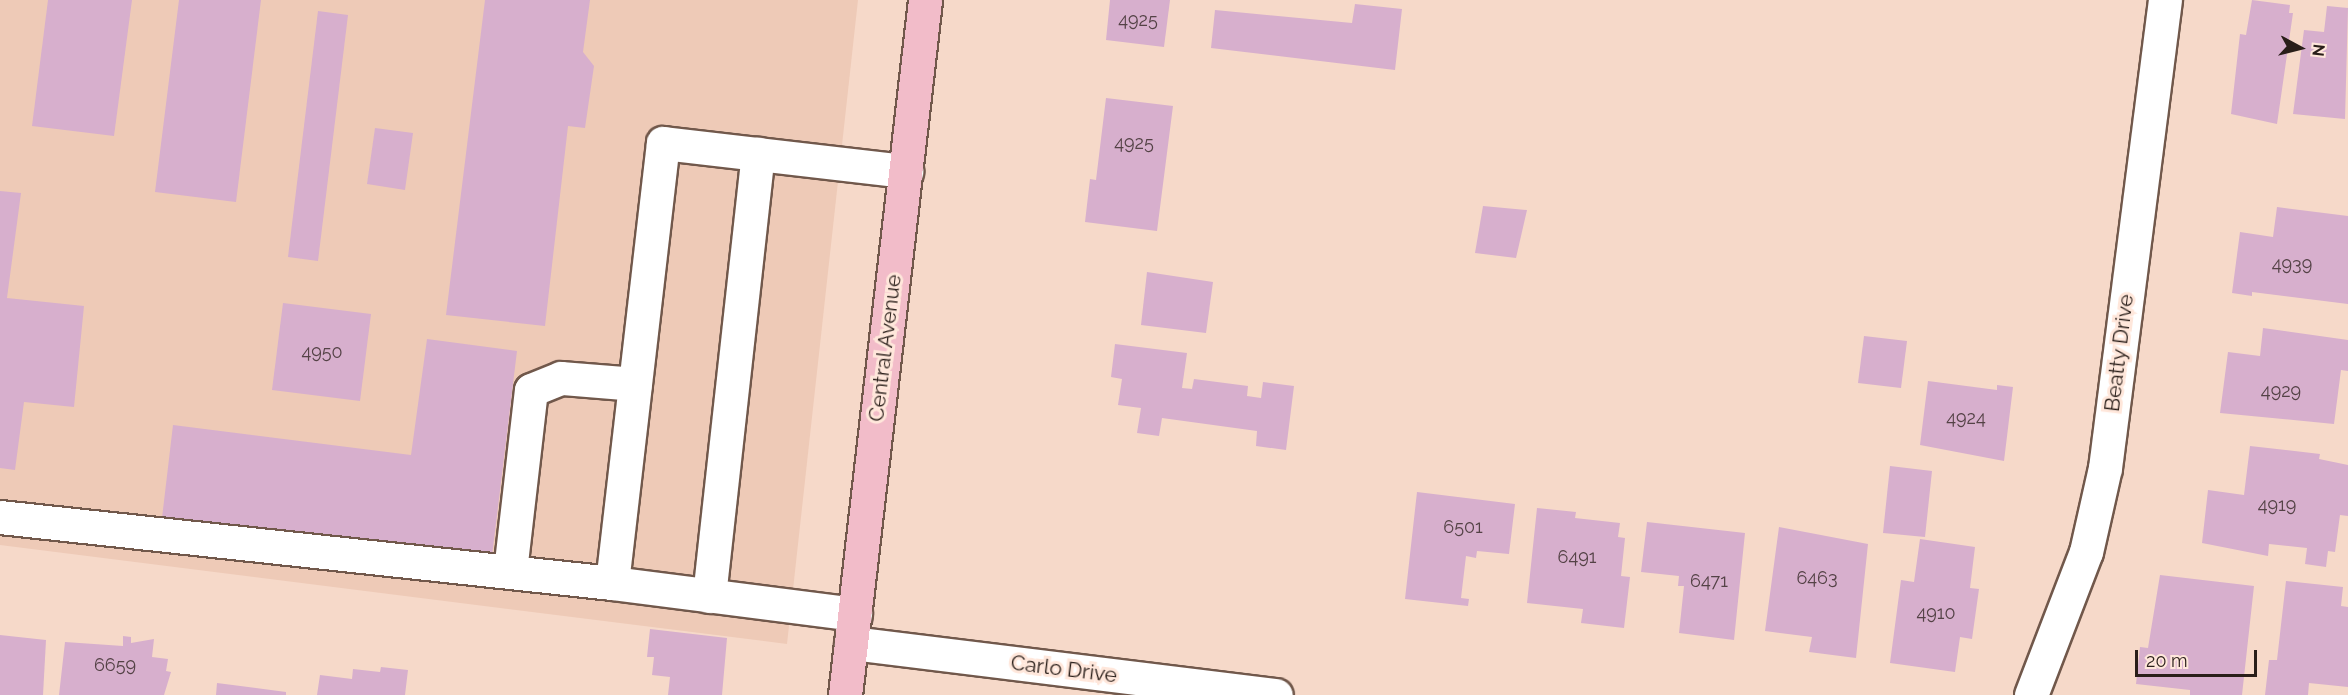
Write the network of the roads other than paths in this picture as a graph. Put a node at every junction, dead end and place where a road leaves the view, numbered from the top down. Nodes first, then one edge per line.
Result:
1 (925, 0) edge
2 (2165, 0) edge
3 (758, 154) junction
4 (906, 171) junction
5 (635, 384) junction
6 (0, 517) edge
7 (510, 571) junction
8 (612, 583) junction
9 (709, 596) junction
10 (853, 628) junction
11 (845, 695) edge
12 (1276, 695) edge
13 (2031, 695) edge

1 - 4 main road, Central Avenue
2 - 13 street, Beatty Drive
3 - 4 street
3 - 5 street
3 - 9 street
4 - 10 main road, Central Avenue
5 - 7 street
5 - 8 street
6 - 7 street, Carlo Drive
7 - 8 street, Carlo Drive
8 - 9 street, Carlo Drive
9 - 10 street, Carlo Drive
10 - 11 main road, Central Avenue
10 - 12 street, Carlo Drive

